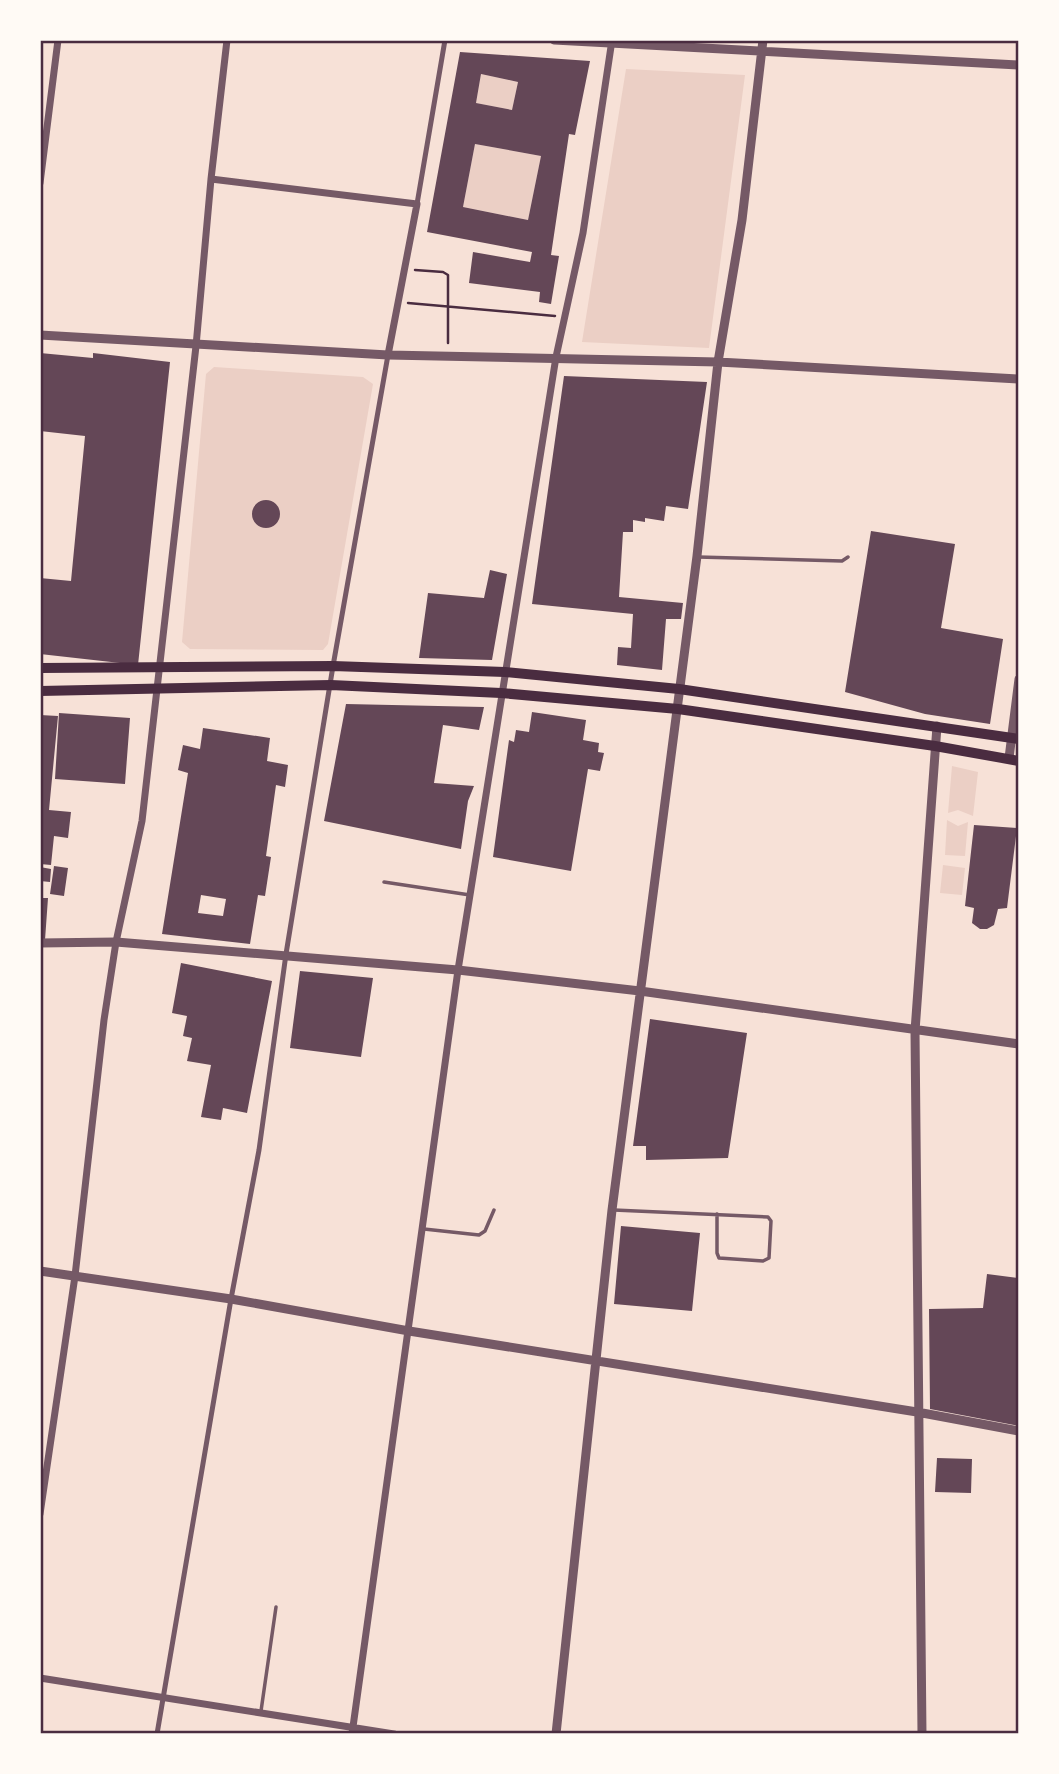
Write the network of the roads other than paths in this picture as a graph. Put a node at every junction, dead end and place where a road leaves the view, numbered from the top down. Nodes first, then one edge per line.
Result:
1 (58, 40) edge
2 (227, 40) edge
3 (445, 40) edge
4 (554, 40) edge
5 (612, 42) edge
6 (762, 45) edge
7 (1019, 65) edge
8 (211, 179) junction
9 (40, 183) edge
10 (417, 204) junction
11 (40, 335) edge
12 (196, 346) junction
13 (388, 355) junction
14 (556, 357) junction
15 (718, 362) junction
16 (1019, 379) edge
17 (697, 556) junction
18 (848, 557) dead end
19 (333, 666) junction
20 (40, 668) edge
21 (159, 668) junction
22 (505, 672) junction
23 (1019, 679) edge
24 (331, 685) junction
25 (158, 689) junction
26 (679, 689) junction
27 (40, 691) edge
28 (502, 693) junction
29 (678, 709) junction
30 (937, 726) junction
31 (1015, 738) edge
32 (934, 746) junction
33 (1014, 760) edge
34 (384, 882) dead end
35 (470, 895) junction
36 (116, 942) junction
37 (40, 943) edge
38 (286, 954) junction
39 (458, 970) junction
40 (640, 991) junction
41 (915, 1031) junction
42 (1019, 1044) edge
43 (494, 1210) dead end
44 (612, 1210) junction
45 (717, 1214) junction
46 (423, 1229) junction
47 (40, 1271) edge
48 (75, 1276) junction
49 (230, 1298) junction
50 (409, 1331) junction
51 (597, 1361) junction
52 (917, 1412) junction
53 (1019, 1431) edge
54 (40, 1514) edge
55 (276, 1608) dead end
56 (40, 1678) edge
57 (163, 1698) junction
58 (260, 1713) junction
59 (353, 1731) edge
60 (157, 1734) edge
61 (394, 1734) edge
62 (556, 1734) edge
63 (922, 1734) edge

1 - 9 street
2 - 8 street
3 - 10 street
4 - 5 street
5 - 6 street
5 - 14 street
6 - 7 street
6 - 15 street
8 - 10 street
8 - 12 street
10 - 13 street
11 - 12 street
12 - 13 street
12 - 21 street
13 - 14 street
13 - 19 street
14 - 15 street
14 - 22 street
15 - 16 street
15 - 17 street
17 - 18 lane
17 - 26 street
19 - 21 main road
19 - 22 main road
19 - 24 street
20 - 21 main road
21 - 25 street
22 - 26 main road
22 - 28 street
23 - 31 street
24 - 25 main road
24 - 28 main road
24 - 38 street
25 - 27 main road
25 - 36 street
26 - 29 street
26 - 30 main road
28 - 29 main road
28 - 35 street
29 - 32 main road
29 - 40 street
30 - 31 main road
30 - 32 street
31 - 33 street
32 - 33 main road
32 - 41 street
34 - 35 lane
35 - 39 street
36 - 37 street
36 - 38 street
36 - 48 street
38 - 39 street
38 - 49 street
39 - 40 street
39 - 46 street
40 - 41 street
40 - 44 street
41 - 42 street
41 - 52 street
43 - 46 lane
44 - 45 lane
44 - 51 street
45 - 45 lane
46 - 50 street
47 - 48 street
48 - 49 street
48 - 54 street
49 - 50 street
49 - 57 street
50 - 51 street
50 - 59 street
51 - 52 street
51 - 62 street
52 - 53 street
52 - 63 street
55 - 58 lane
56 - 57 street
57 - 58 street
57 - 60 street
58 - 59 street
59 - 61 street

